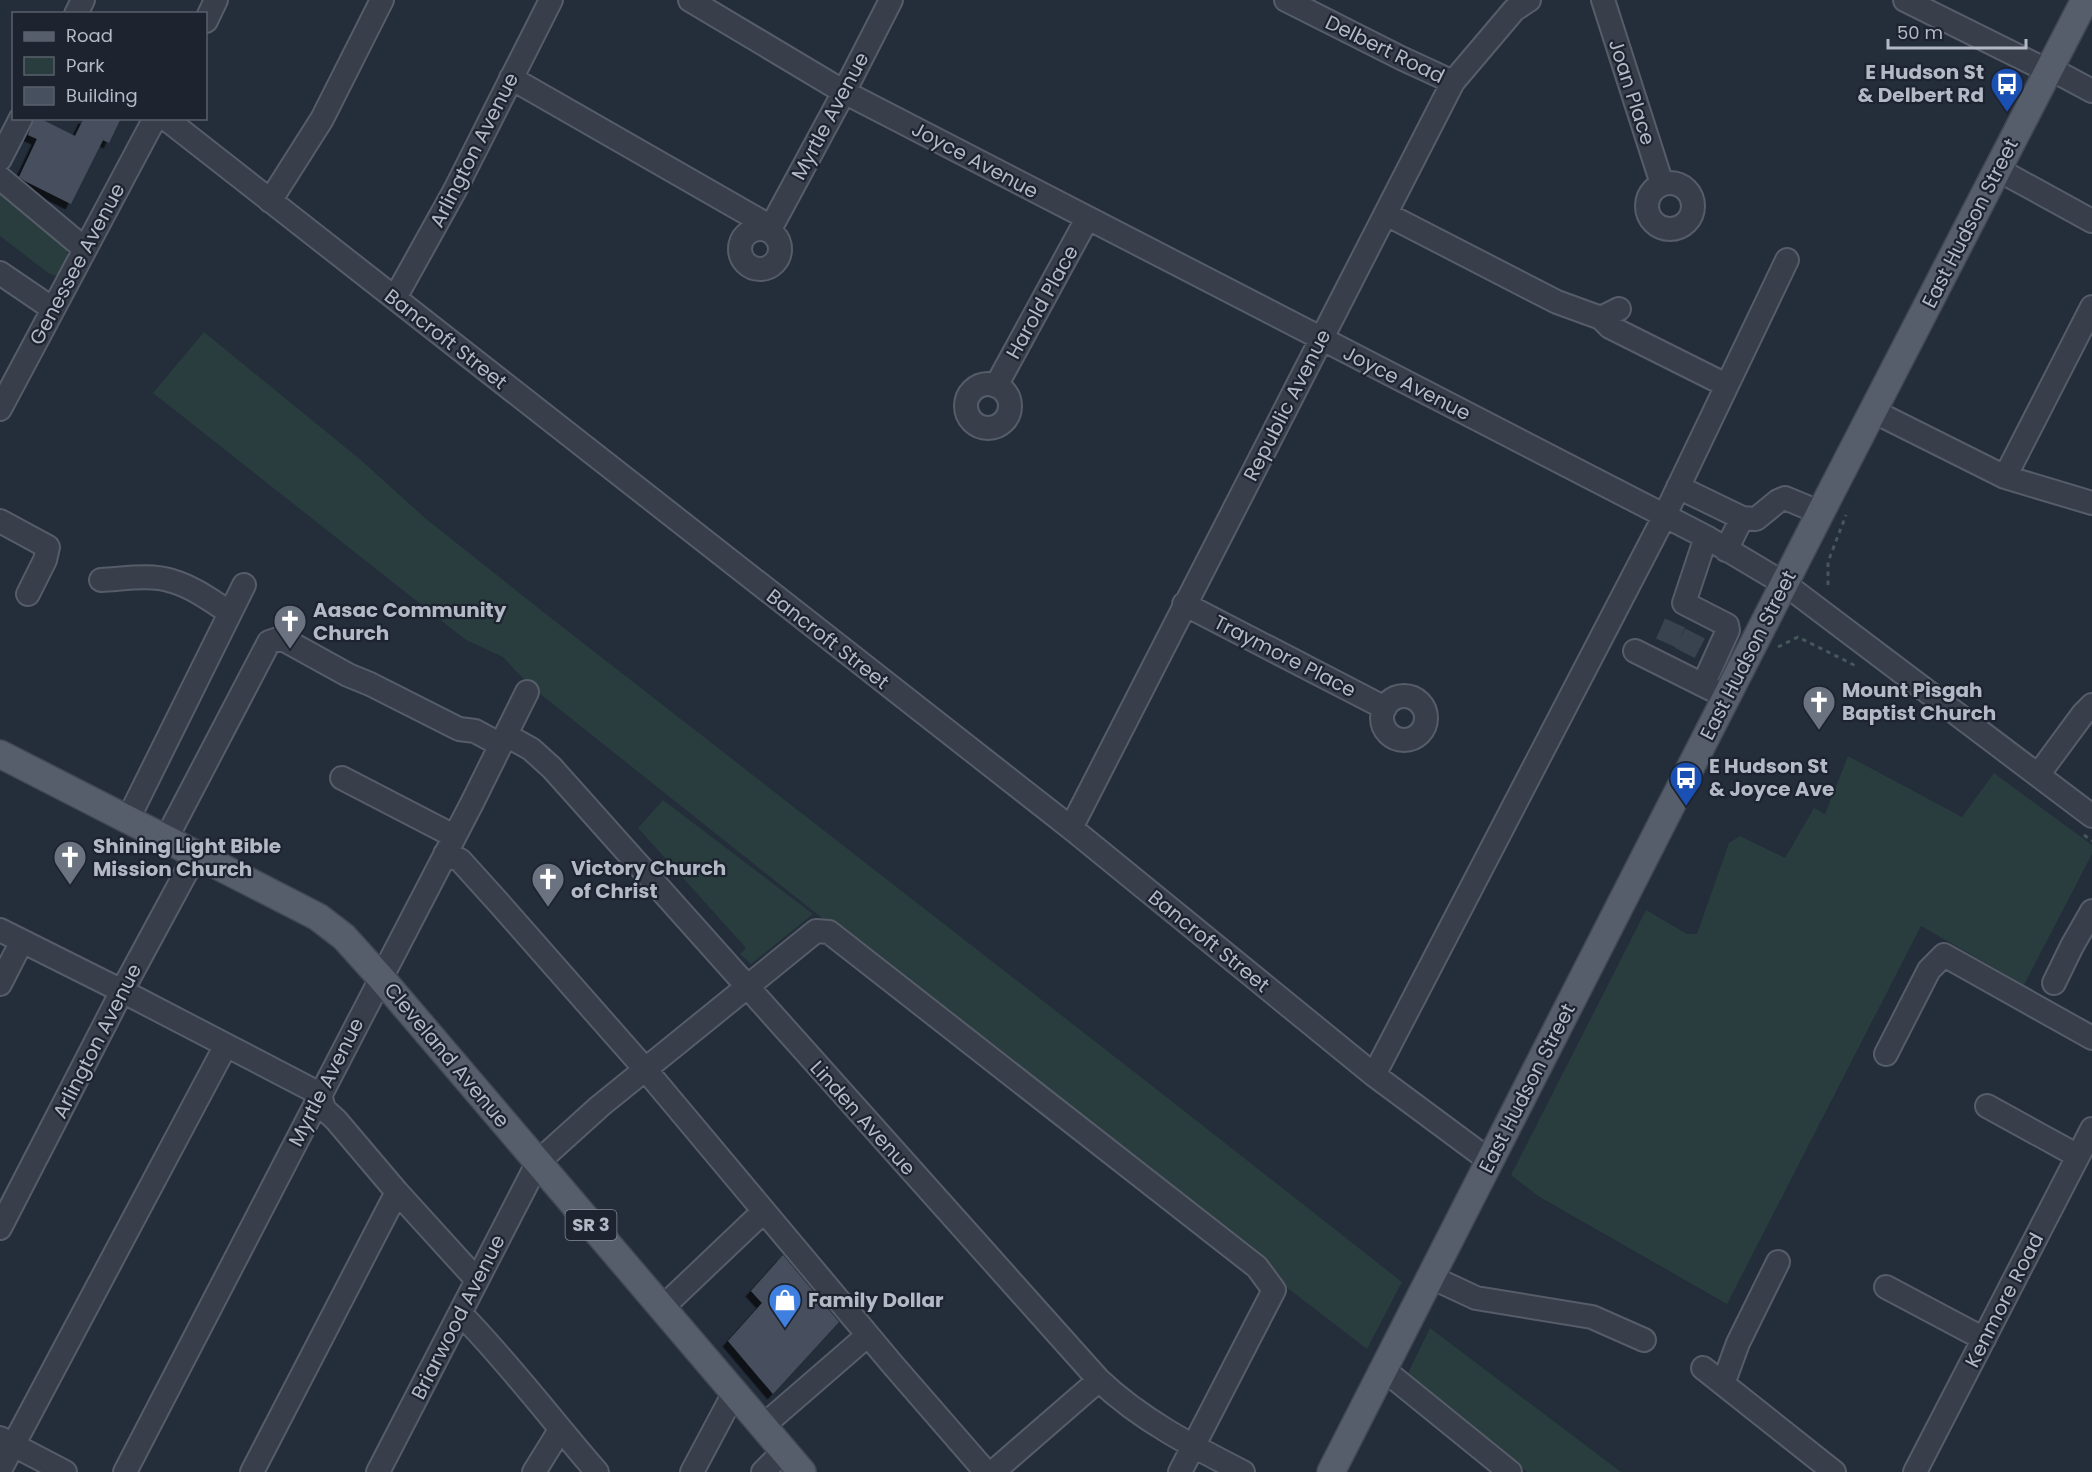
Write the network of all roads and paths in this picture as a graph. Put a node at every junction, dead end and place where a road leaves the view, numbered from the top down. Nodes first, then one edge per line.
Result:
1 (216, 0) edge
2 (382, 0) edge
3 (550, 0) edge
4 (690, 0) edge
5 (891, 0) edge
6 (1286, 0) edge
7 (1529, 0) edge
8 (1603, 0) edge
9 (2085, 0) edge
10 (1917, 3) edge
11 (207, 19) edge
12 (2048, 70) junction
13 (511, 78) junction
14 (1453, 82) junction
15 (2092, 91) edge
16 (844, 92) junction
17 (20, 120) edge
18 (154, 120) edge
19 (168, 120) edge
20 (0, 159) edge
21 (1998, 169) junction
22 (0, 178) edge
23 (1662, 184) dead end
24 (270, 201) junction
25 (1386, 214) junction
26 (1087, 219) junction
27 (2092, 221) edge
28 (86, 249) junction
29 (1787, 260) dead end
30 (0, 273) edge
31 (395, 298) junction
32 (2092, 307) edge
33 (53, 309) junction
34 (1321, 339) junction
35 (1726, 384) junction
36 (996, 386) dead end
37 (0, 409) edge
38 (1873, 411) junction
39 (2004, 477) junction
40 (1678, 487) junction
41 (2092, 503) edge
42 (1821, 513) junction
43 (1664, 517) junction
44 (1742, 518) junction
45 (0, 521) edge
46 (1706, 537) junction
47 (1726, 550) junction
48 (1828, 562) dead end
49 (101, 580) dead end
50 (1785, 584) junction
51 (244, 585) dead end
52 (1828, 585) dead end
53 (28, 594) dead end
54 (1184, 604) junction
55 (230, 613) junction
56 (1635, 651) dead end
57 (1703, 685) junction
58 (527, 692) dead end
59 (1727, 697) junction
60 (2092, 705) edge
61 (1385, 708) dead end
62 (504, 740) junction
63 (0, 754) edge
64 (2038, 775) junction
65 (342, 778) dead end
66 (2092, 816) edge
67 (128, 819) junction
68 (1071, 828) junction
69 (166, 839) junction
70 (449, 845) junction
71 (196, 854) junction
72 (2092, 911) edge
73 (0, 930) edge
74 (22, 941) junction
75 (381, 978) junction
76 (2054, 983) dead end
77 (0, 984) edge
78 (746, 986) junction
79 (122, 991) junction
80 (2092, 1038) edge
81 (226, 1045) junction
82 (1886, 1054) dead end
83 (645, 1069) junction
84 (1374, 1075) junction
85 (320, 1094) junction
86 (1987, 1106) dead end
87 (2092, 1129) edge
88 (2078, 1156) junction
89 (1490, 1161) junction
90 (538, 1162) junction
91 (397, 1192) junction
92 (764, 1211) junction
93 (0, 1228) edge
94 (1778, 1262) dead end
95 (1431, 1277) junction
96 (477, 1280) junction
97 (1886, 1287) dead end
98 (662, 1308) junction
99 (460, 1313) junction
100 (868, 1335) junction
101 (1984, 1339) junction
102 (1644, 1340) dead end
103 (1703, 1368) dead end
104 (1383, 1370) junction
105 (1099, 1380) junction
106 (1722, 1384) junction
107 (734, 1393) junction
108 (763, 1426) junction
109 (560, 1430) junction
110 (7, 1442) edge
111 (1194, 1447) junction
112 (784, 1451) junction
113 (1486, 1465) edge
114 (0, 1470) edge
115 (65, 1472) edge
116 (125, 1472) edge
117 (252, 1472) edge
118 (378, 1472) edge
119 (534, 1472) edge
120 (597, 1472) edge
121 (692, 1472) edge
122 (763, 1472) edge
123 (802, 1472) edge
124 (986, 1472) edge
125 (993, 1472) edge
126 (1180, 1472) edge
127 (1243, 1472) edge
128 (1331, 1472) edge
129 (1510, 1472) edge
130 (1834, 1472) edge
131 (1915, 1472) edge

1 - 11 street
2 - 24 street
3 - 13 street, Arlington Avenue
4 - 16 street, Joyce Avenue
5 - 16 street, Myrtle Avenue
6 - 14 street, Delbert Road
7 - 14 street, Republic Avenue
8 - 23 street, Joan Place
9 - 12 main road, East Hudson Street
10 - 12 street
12 - 15 street
12 - 21 main road, East Hudson Street
13 - 16 street, Myrtle Avenue
13 - 31 street, Arlington Avenue
14 - 25 street, Republic Avenue
16 - 26 street, Joyce Avenue
17 - 20 street
18 - 28 street, Genessee Avenue
19 - 24 street, Bancroft Street
21 - 27 street
21 - 38 main road, East Hudson Street
22 - 28 street
24 - 31 street, Bancroft Street
25 - 34 street, Republic Avenue
25 - 35 street
26 - 34 street, Joyce Avenue
26 - 36 street, Harold Place
28 - 33 street, Genessee Avenue
29 - 35 street
30 - 33 street
31 - 68 street, Bancroft Street
32 - 39 street
33 - 37 street, Genessee Avenue
34 - 43 street, Joyce Avenue
34 - 54 street, Republic Avenue
35 - 40 street
38 - 39 street
38 - 42 main road, East Hudson Street
39 - 41 street
40 - 43 street
40 - 44 street
42 - 44 street
42 - 50 main road, East Hudson Street
43 - 46 street, Joyce Avenue
43 - 84 street
44 - 47 street
45 - 53 street
46 - 47 street, Joyce Avenue
46 - 57 street
47 - 50 street, Joyce Avenue
48 - 52 path
49 - 55 street
50 - 59 main road, East Hudson Street
50 - 64 street, Joyce Avenue
51 - 55 street
54 - 61 street, Traymore Place
54 - 68 street, Republic Avenue
55 - 67 street
56 - 57 street
57 - 59 street
58 - 62 street, Myrtle Avenue
59 - 89 main road, East Hudson Street
60 - 64 street
62 - 69 street, Linden Avenue
62 - 70 street, Myrtle Avenue
62 - 78 street, Linden Avenue
63 - 67 main road, Cleveland Avenue / SR 3
64 - 66 street, Joyce Avenue
65 - 70 street
67 - 69 main road, Cleveland Avenue / SR 3
68 - 84 street, Bancroft Street
69 - 71 main road, Cleveland Avenue / SR 3
70 - 75 street, Myrtle Avenue
70 - 83 street
71 - 75 main road, Cleveland Avenue / SR 3
71 - 79 street, Arlington Avenue
72 - 76 street
73 - 74 street
74 - 77 street
74 - 79 street
75 - 85 street, Myrtle Avenue
75 - 90 main road, Cleveland Avenue / SR 3
78 - 83 street, Briarwood Avenue
78 - 105 street, Linden Avenue
78 - 111 street, Briarwood Avenue
79 - 81 street
79 - 93 street, Arlington Avenue
80 - 82 street
81 - 85 street
81 - 110 street
83 - 90 street, Briarwood Avenue
83 - 92 street
84 - 89 street, Bancroft Street
85 - 91 street
85 - 116 street, Myrtle Avenue
86 - 88 street
87 - 88 street, Kenmore Road
88 - 101 street, Kenmore Road
89 - 95 main road, East Hudson Street
90 - 96 street, Briarwood Avenue
90 - 98 main road, Cleveland Avenue / SR 3
91 - 96 street
91 - 117 street
92 - 98 street
92 - 100 street
94 - 106 street
95 - 102 street
95 - 104 main road, East Hudson Street
96 - 99 street, Briarwood Avenue
97 - 101 street
98 - 107 main road, Cleveland Avenue / SR 3
99 - 109 street
99 - 118 street, Briarwood Avenue
100 - 108 street
100 - 124 street
101 - 131 street, Kenmore Road
103 - 106 street
104 - 113 street
104 - 128 main road, East Hudson Street
105 - 111 street, Linden Avenue
105 - 125 street
106 - 130 street
107 - 108 main road, Cleveland Avenue / SR 3
107 - 121 street
108 - 112 main road, Cleveland Avenue / SR 3
109 - 119 street
109 - 120 street
110 - 114 street
110 - 115 street
111 - 126 street
111 - 127 street, Linden Avenue
112 - 122 street
112 - 123 main road, Cleveland Avenue / SR 3
113 - 129 street

